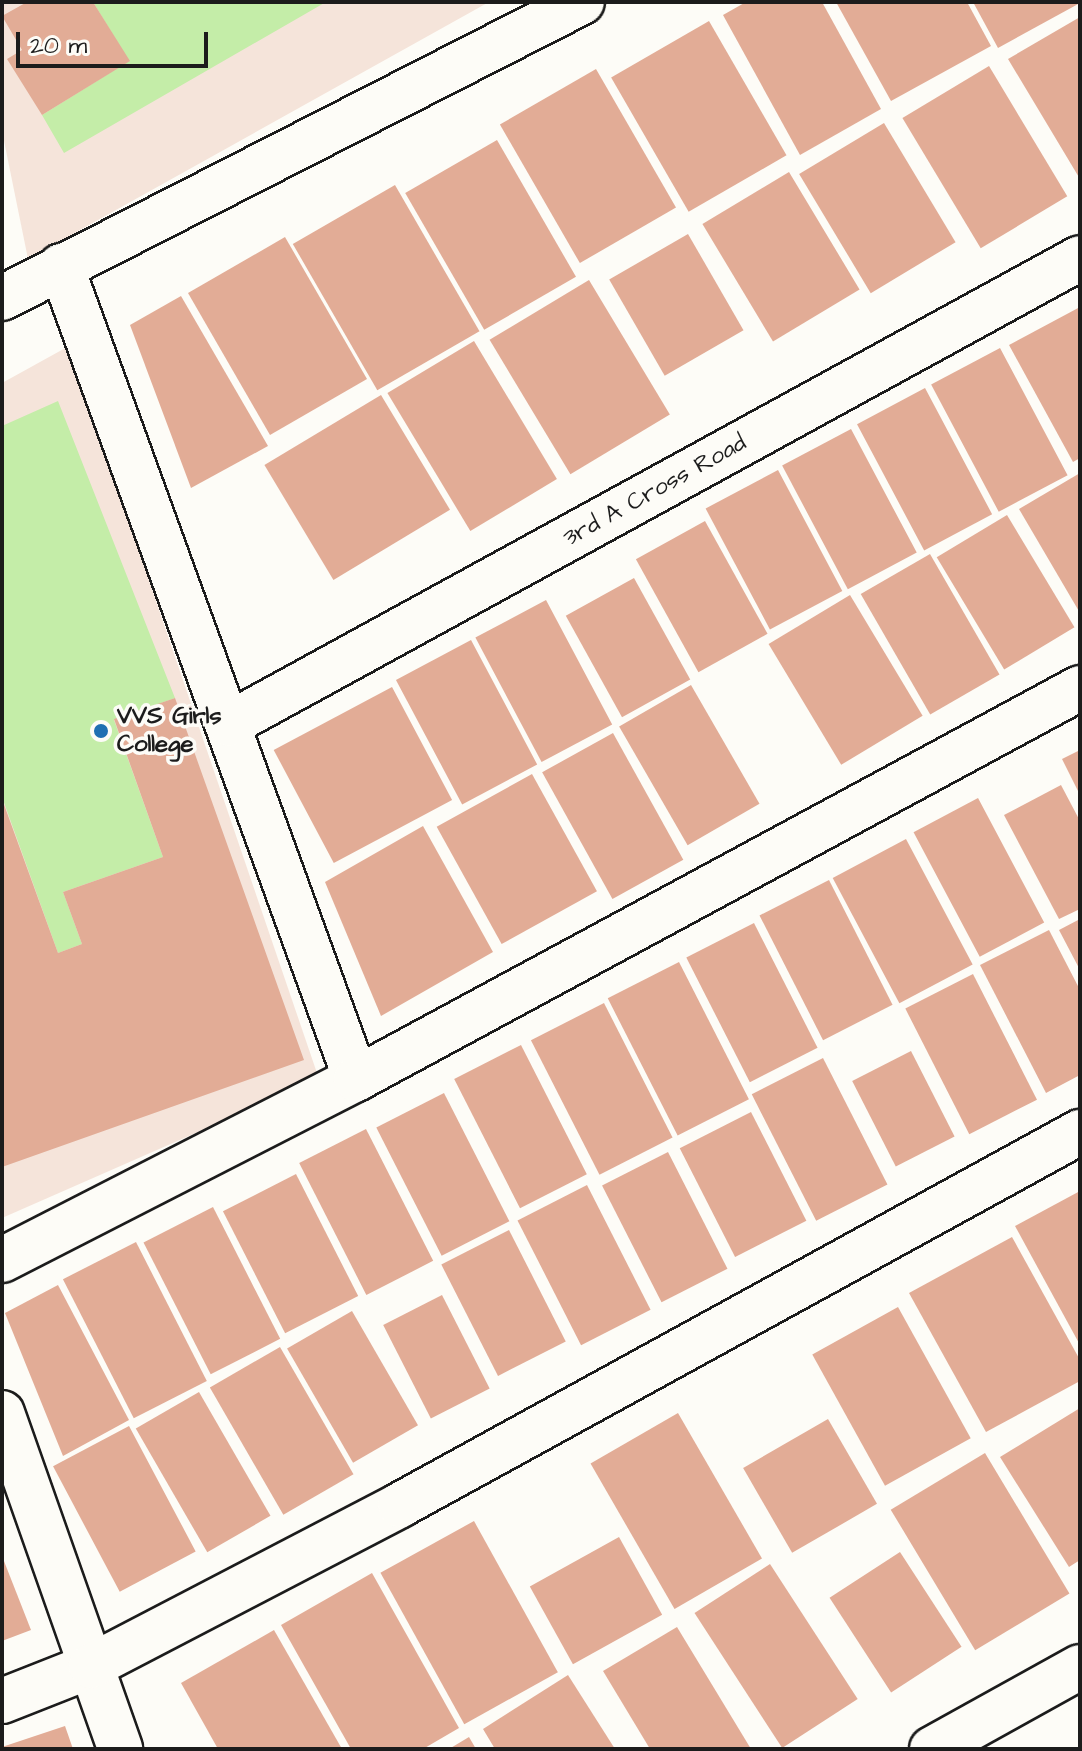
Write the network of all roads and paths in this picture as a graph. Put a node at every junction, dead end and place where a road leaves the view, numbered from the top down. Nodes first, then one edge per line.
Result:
1 (582, 2) edge
2 (1080, 258) edge
3 (61, 266) junction
4 (2, 298) edge
5 (1080, 688) edge
6 (229, 724) junction
7 (356, 1079) junction
8 (1080, 1132) edge
9 (2, 1260) edge
10 (2, 1413) edge
11 (91, 1666) junction
12 (1080, 1667) edge
13 (2, 1701) edge
14 (120, 1749) edge
15 (932, 1749) edge

1 - 3 street
2 - 6 street, 3rd A Cross Road
3 - 4 street
3 - 6 street
5 - 7 street
6 - 7 street
7 - 9 street
8 - 11 street
10 - 11 street
11 - 13 street
11 - 14 street
12 - 15 street

